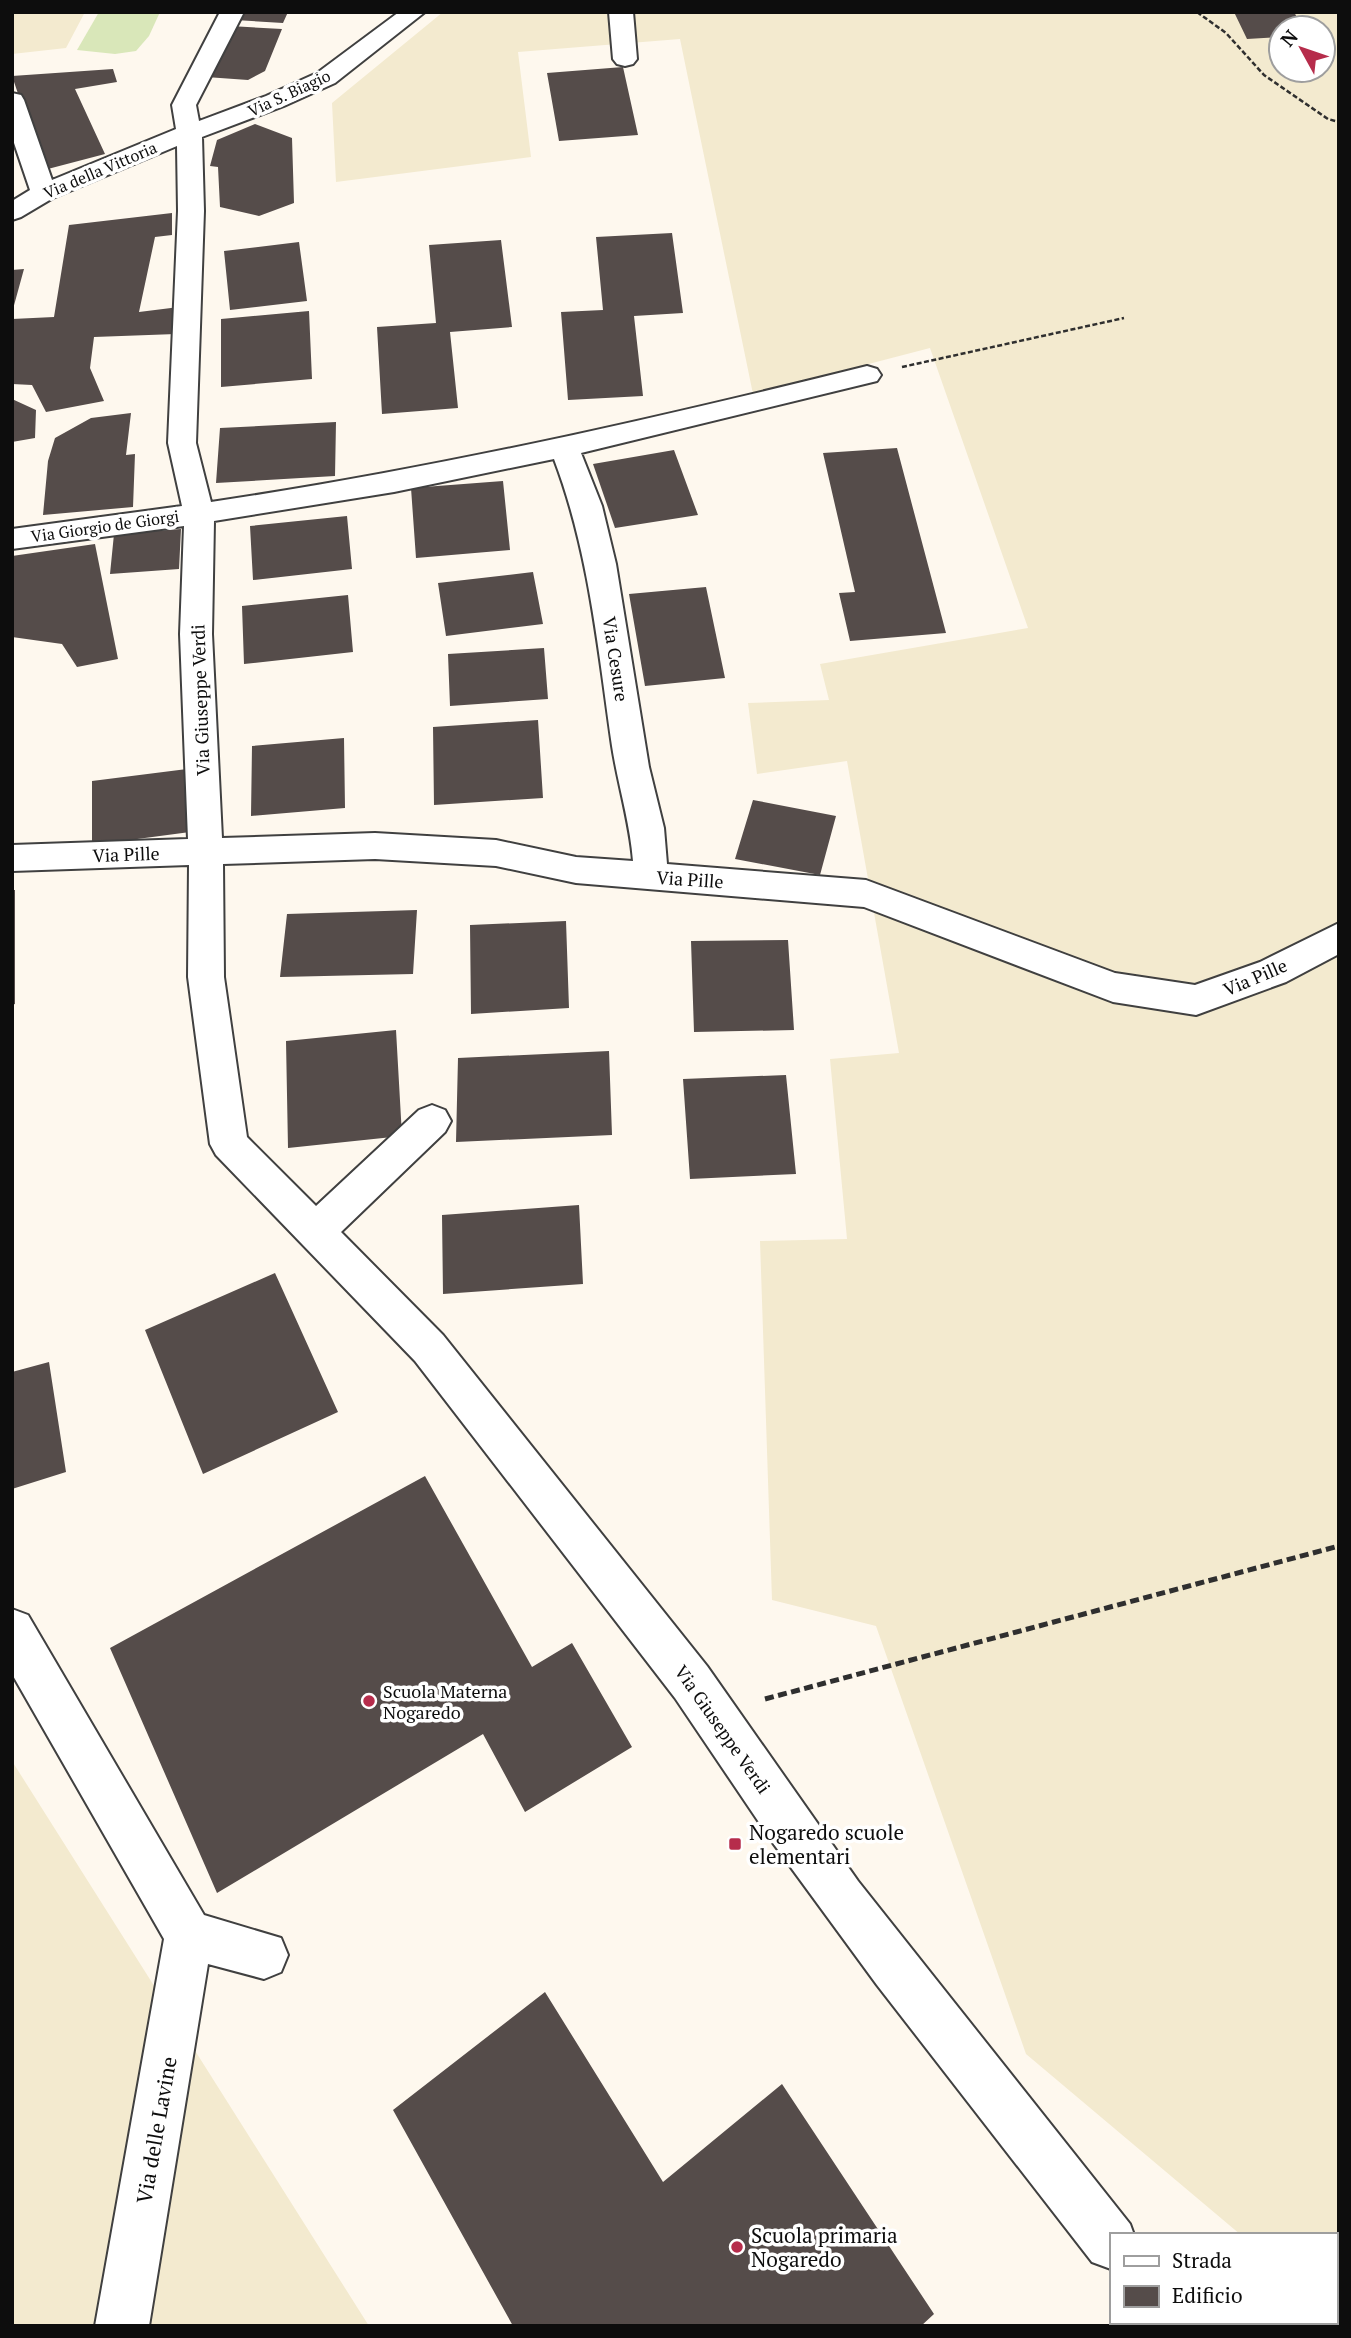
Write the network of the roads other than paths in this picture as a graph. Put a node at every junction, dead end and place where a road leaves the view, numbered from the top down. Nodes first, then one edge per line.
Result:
1 (232, 12) edge
2 (414, 12) edge
3 (621, 12) edge
4 (625, 59) dead end
5 (12, 100) edge
6 (190, 135) junction
7 (44, 193) junction
8 (12, 212) edge
9 (867, 375) road end
10 (564, 447) junction
11 (199, 513) junction
12 (12, 539) edge
13 (206, 851) junction
14 (12, 858) edge
15 (651, 876) junction
16 (1339, 937) edge
17 (432, 1121) dead end
18 (315, 1232) junction
19 (12, 1631) edge
20 (189, 1935) junction
21 (264, 1955) dead end
22 (1110, 2242) edge
23 (122, 2326) edge

1 - 6 street, Via Giuseppe Verdi
2 - 6 street, Via S. Biagio
3 - 4 street
5 - 7 street
6 - 7 street, Via della Vittoria
6 - 11 street, Via Giuseppe Verdi
7 - 8 street, Via della Vittoria
9 - 10 street
10 - 11 street
10 - 15 street, Via Cesure
11 - 12 street, Via Giorgio de Giorgi
11 - 13 street, Via Giuseppe Verdi
13 - 14 street, Via Pille
13 - 15 street, Via Pille
13 - 18 street, Via Giuseppe Verdi
15 - 16 street, Via Pille
17 - 18 street
18 - 22 street, Via Giuseppe Verdi
19 - 20 street
20 - 21 street
20 - 23 street, Via delle Lavine

